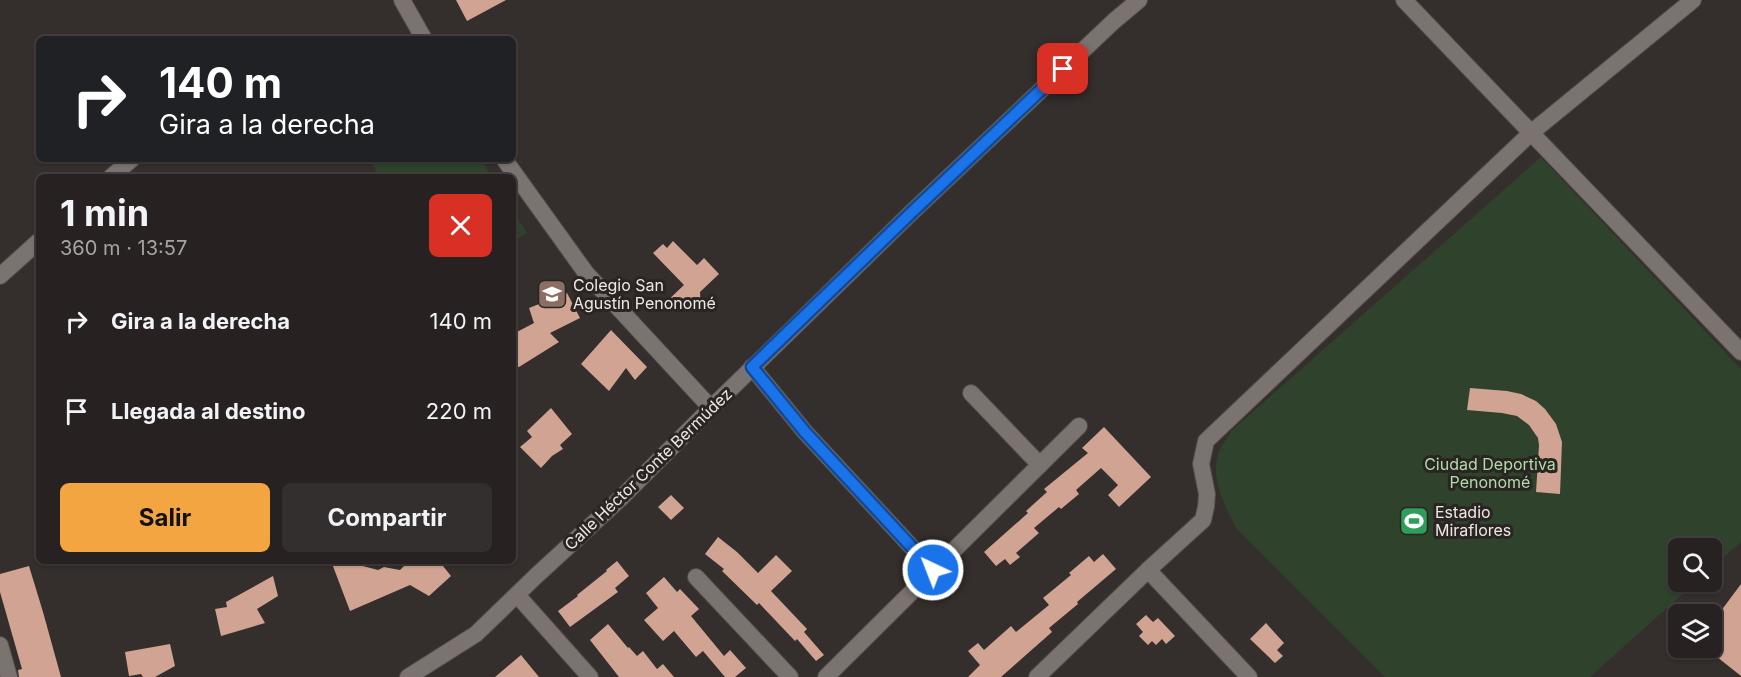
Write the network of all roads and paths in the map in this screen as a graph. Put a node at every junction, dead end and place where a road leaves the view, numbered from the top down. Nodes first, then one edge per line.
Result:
1 (402, 0) edge
2 (1139, 0) edge
3 (1404, 0) edge
4 (1693, 0) edge
5 (422, 36) edge
6 (1532, 132) junction
7 (128, 162) edge
8 (114, 174) edge
9 (516, 176) edge
10 (36, 244) edge
11 (0, 276) edge
12 (1741, 352) edge
13 (752, 367) junction
14 (971, 393) dead end
15 (711, 408) junction
16 (1079, 426) dead end
17 (1040, 465) junction
18 (933, 570) junction
19 (1149, 570) junction
20 (696, 577) dead end
21 (517, 595) junction
22 (0, 645) edge
23 (1042, 675) edge
24 (9, 677) edge
25 (408, 677) edge
26 (590, 677) edge
27 (790, 677) edge
28 (826, 677) edge
29 (1249, 677) edge

1 - 5 street
2 - 13 street, Calle Héctor Conte Bermúdez
3 - 6 street
4 - 6 street
6 - 12 street
6 - 19 street
7 - 8 street
9 - 15 street
10 - 11 street
13 - 15 street, Calle Héctor Conte Bermúdez
13 - 18 street
14 - 17 street
15 - 21 street, Calle Héctor Conte Bermúdez
16 - 17 street
17 - 18 street
18 - 28 street
19 - 23 street
19 - 29 street
20 - 27 street
21 - 25 street, Calle Héctor Conte Bermúdez
21 - 26 street
22 - 24 street

